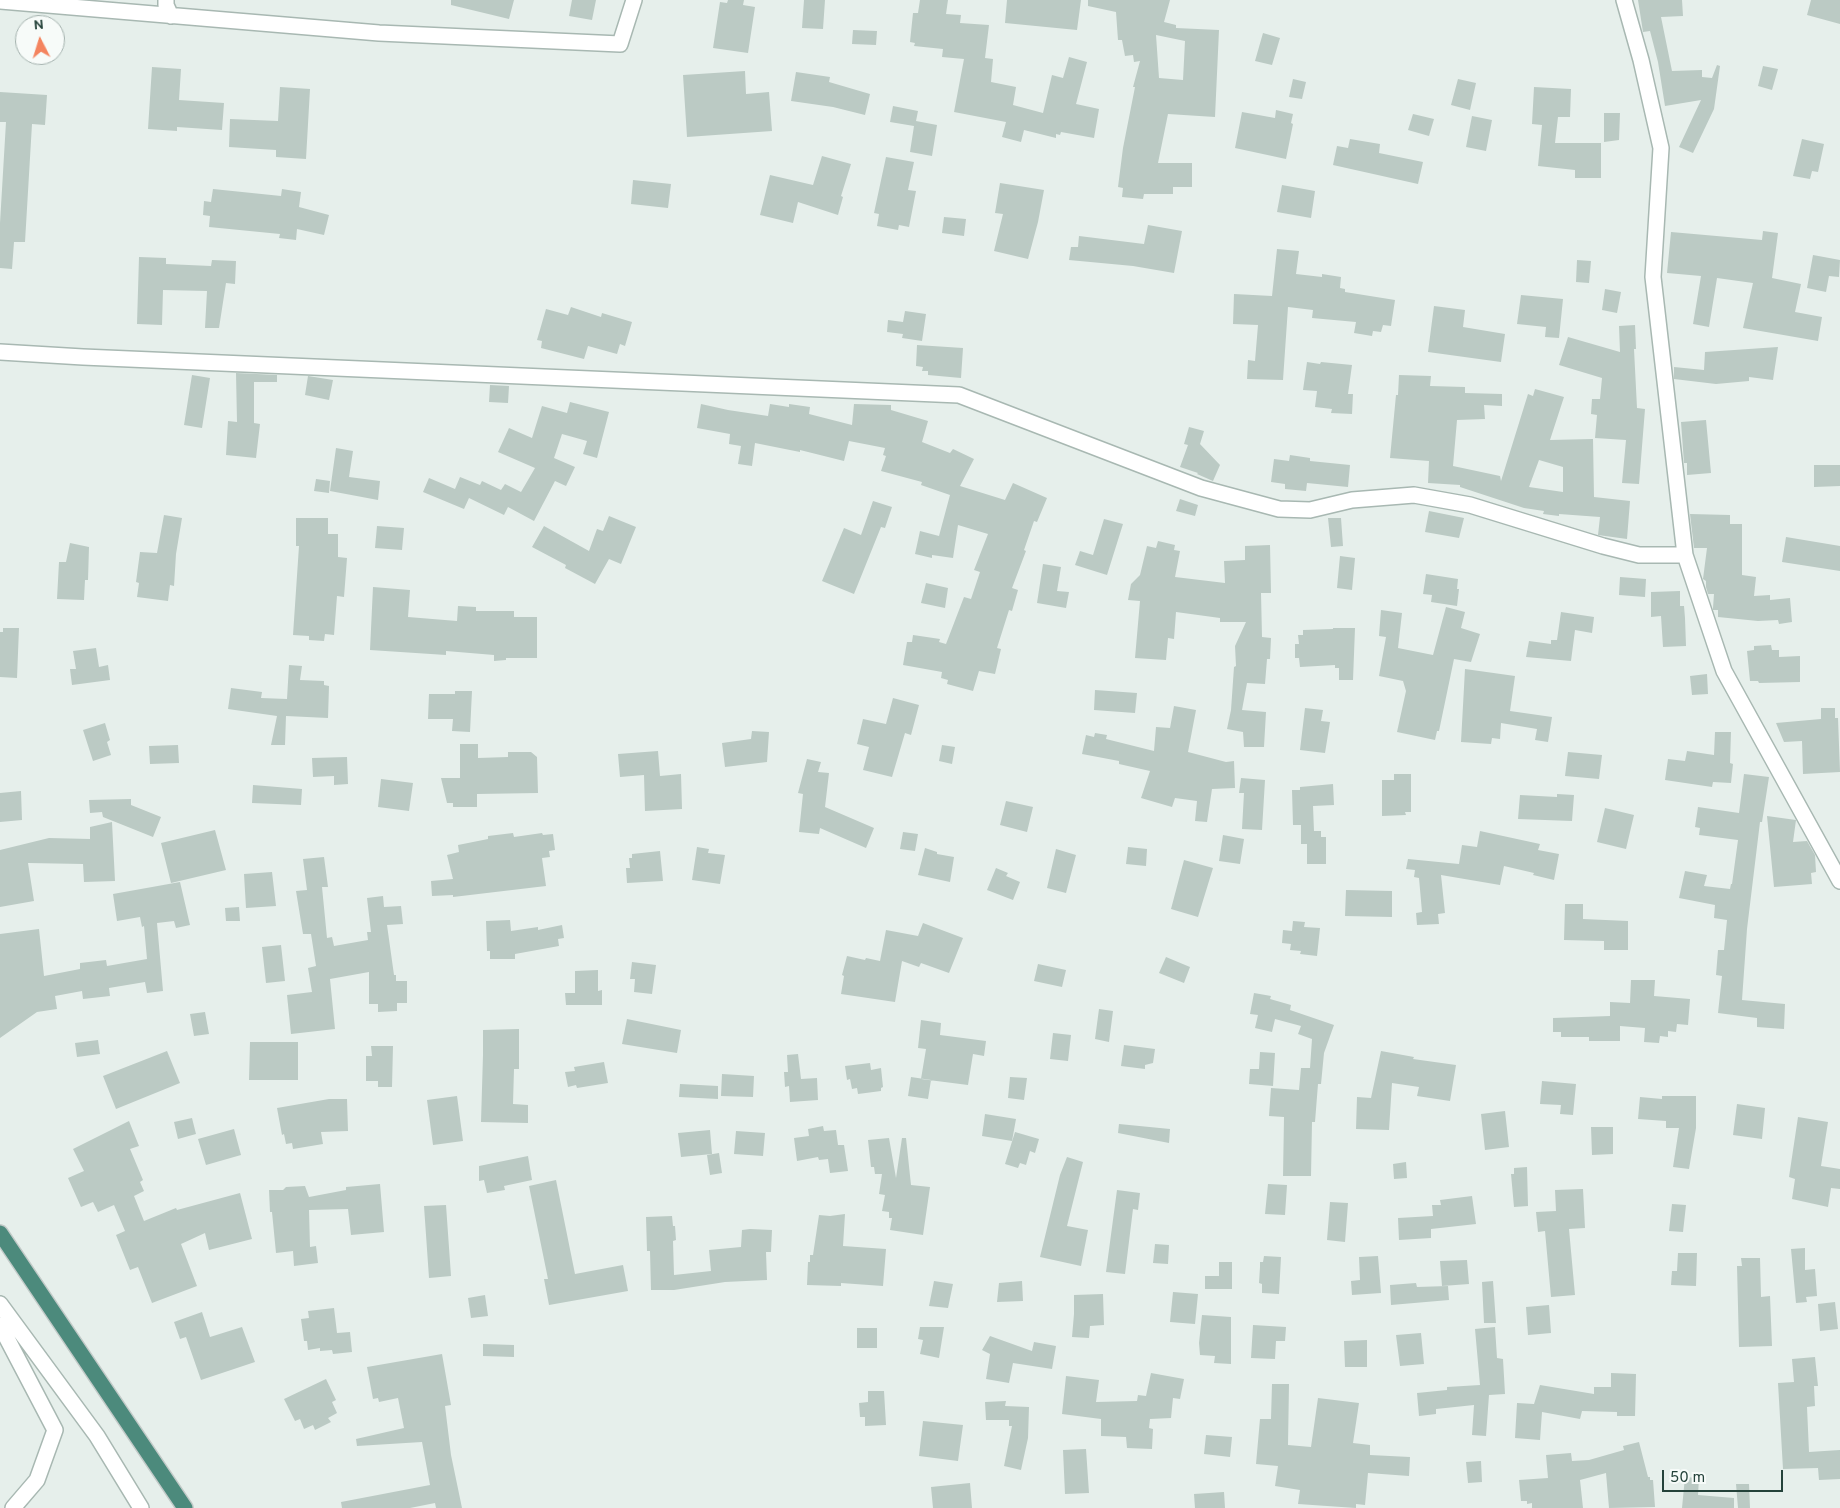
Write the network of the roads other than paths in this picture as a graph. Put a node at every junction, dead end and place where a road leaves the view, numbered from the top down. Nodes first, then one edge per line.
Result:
1 (166, 0) edge
2 (634, 0) edge
3 (1624, 0) edge
4 (0, 1) edge
5 (171, 16) junction
6 (0, 352) edge
7 (1684, 555) junction
8 (1840, 880) edge
9 (0, 1233) edge
10 (0, 1304) edge
11 (0, 1325) edge
12 (13, 1508) edge
13 (142, 1508) edge
14 (185, 1508) edge

1 - 5 street
2 - 5 street
3 - 7 street
4 - 5 street
6 - 7 street
7 - 8 street
9 - 14 highway
10 - 13 street
11 - 12 street

